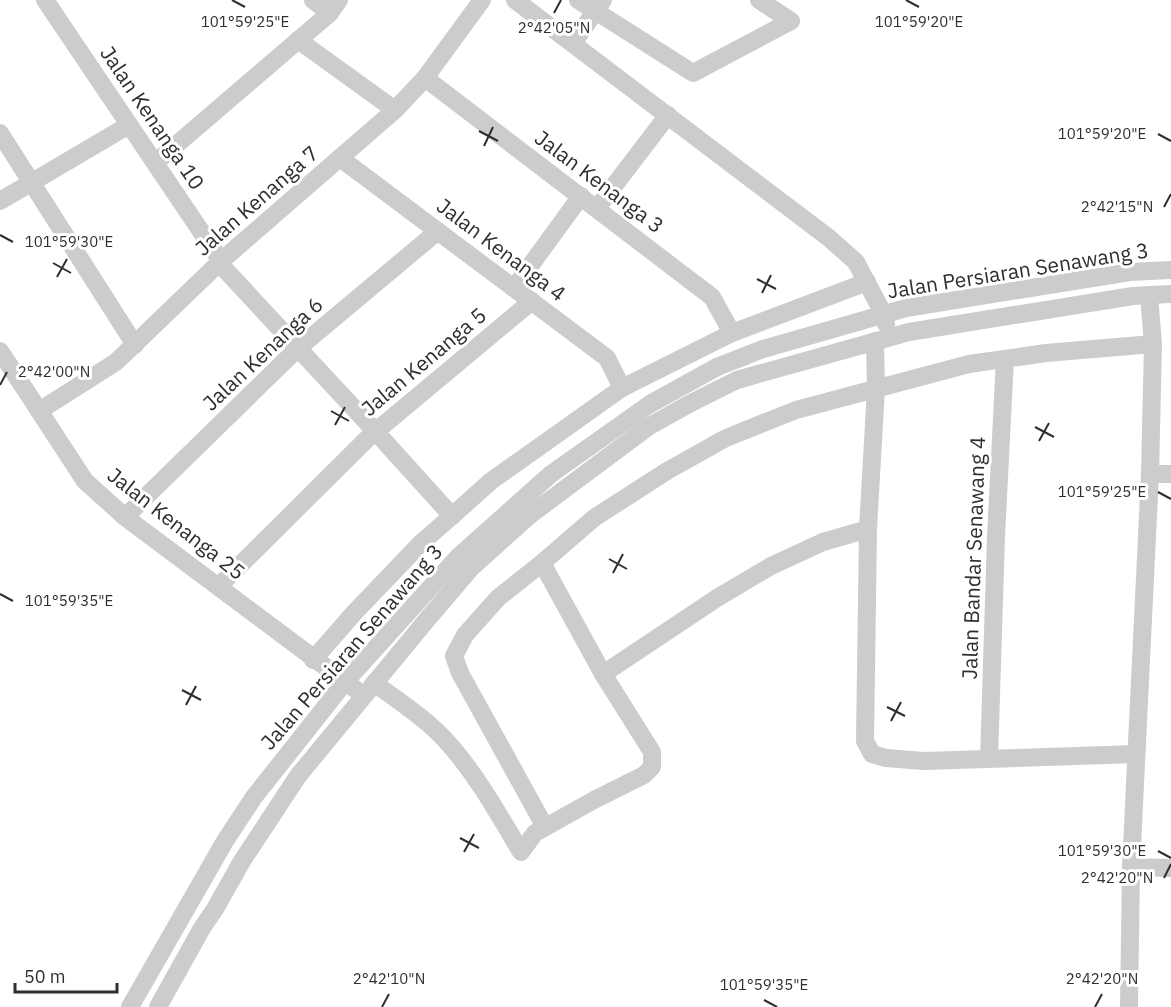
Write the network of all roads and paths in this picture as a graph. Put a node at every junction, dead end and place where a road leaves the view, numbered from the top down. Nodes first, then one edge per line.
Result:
1 (45, 0) edge
2 (313, 0) edge
3 (482, 0) edge
4 (515, 0) edge
5 (578, 0) edge
6 (759, 0) edge
7 (334, 6) edge
8 (599, 6) edge
9 (298, 40) junction
10 (573, 43) junction
11 (425, 78) junction
12 (395, 110) junction
13 (668, 115) junction
14 (129, 125) junction
15 (0, 133) edge
16 (340, 158) junction
17 (155, 163) junction
18 (31, 182) junction
19 (581, 196) junction
20 (0, 201) edge
21 (597, 208) junction
22 (438, 231) junction
23 (220, 262) junction
24 (1171, 270) edge
25 (867, 282) junction
26 (514, 288) junction
27 (1171, 294) edge
28 (1149, 295) junction
29 (532, 301) junction
30 (884, 315) junction
31 (732, 333) junction
32 (883, 339) junction
33 (1153, 344) junction
34 (135, 345) junction
35 (297, 348) junction
36 (0, 351) edge
37 (1005, 359) junction
38 (622, 388) junction
39 (876, 388) junction
40 (39, 411) junction
41 (376, 432) junction
42 (1150, 474) junction
43 (1171, 474) edge
44 (452, 516) junction
45 (125, 517) junction
46 (868, 529) junction
47 (542, 563) junction
48 (219, 586) junction
49 (313, 659) junction
50 (603, 674) junction
51 (345, 682) junction
52 (369, 689) junction
53 (1136, 754) junction
54 (989, 759) junction
55 (545, 828) junction
56 (1131, 867) junction
57 (1171, 868) edge
58 (130, 1007) edge
59 (158, 1007) edge
60 (1129, 1007) edge

1 - 14 street, Jalan Kenanga 10
2 - 7 street
3 - 11 street, Jalan Kenanga 7
4 - 10 street
5 - 8 street
6 - 8 street
7 - 9 street
8 - 10 street
9 - 12 street
9 - 17 street
10 - 13 street
11 - 12 street, Jalan Kenanga 7
11 - 19 street, Jalan Kenanga 3
12 - 16 street, Jalan Kenanga 7
13 - 21 street
13 - 25 street
14 - 17 street, Jalan Kenanga 10
14 - 18 street
15 - 18 street
16 - 22 street, Jalan Kenanga 4
16 - 23 street, Jalan Kenanga 7
17 - 23 street, Jalan Kenanga 10
18 - 20 street
18 - 34 street
19 - 21 street, Jalan Kenanga 3
19 - 26 street
21 - 31 street, Jalan Kenanga 3
22 - 26 street, Jalan Kenanga 4
22 - 35 street, Jalan Kenanga 6
23 - 34 street, Jalan Kenanga 7
23 - 35 street, Jalan Kenanga 10
24 - 30 street, Jalan Persiaran Senawang 3
25 - 30 street
25 - 31 street
26 - 29 street, Jalan Kenanga 4
27 - 28 street, Jalan Persiaran Senawang 3
28 - 32 street, Jalan Persiaran Senawang 3
28 - 33 street
29 - 38 street, Jalan Kenanga 4
29 - 41 street, Jalan Kenanga 5
30 - 32 street
30 - 51 street, Jalan Persiaran Senawang 3
31 - 38 street
32 - 39 street
32 - 52 street, Jalan Persiaran Senawang 3
33 - 37 street
33 - 42 street
34 - 40 street, Jalan Kenanga 7
35 - 41 street, Jalan Kenanga 10
35 - 45 street, Jalan Kenanga 6
36 - 40 street, Jalan Kenanga 25
37 - 39 street
37 - 54 street, Jalan Bandar Senawang 4
38 - 44 street
39 - 46 street
39 - 47 street
40 - 45 street, Jalan Kenanga 25
41 - 44 street, Jalan Kenanga 10
41 - 48 street, Jalan Kenanga 5
42 - 43 street
42 - 53 street
44 - 49 street
45 - 48 street, Jalan Kenanga 25
46 - 50 street
46 - 54 street
47 - 50 street
47 - 55 street
48 - 49 street, Jalan Kenanga 25
49 - 51 street, Jalan Kenanga 25
50 - 55 street
51 - 52 street, Jalan Kenanga 25
51 - 58 street, Jalan Persiaran Senawang 3
52 - 55 street, Jalan Kenanga 25
52 - 59 street, Jalan Persiaran Senawang 3
53 - 54 street
53 - 56 street
56 - 57 street
56 - 60 street

